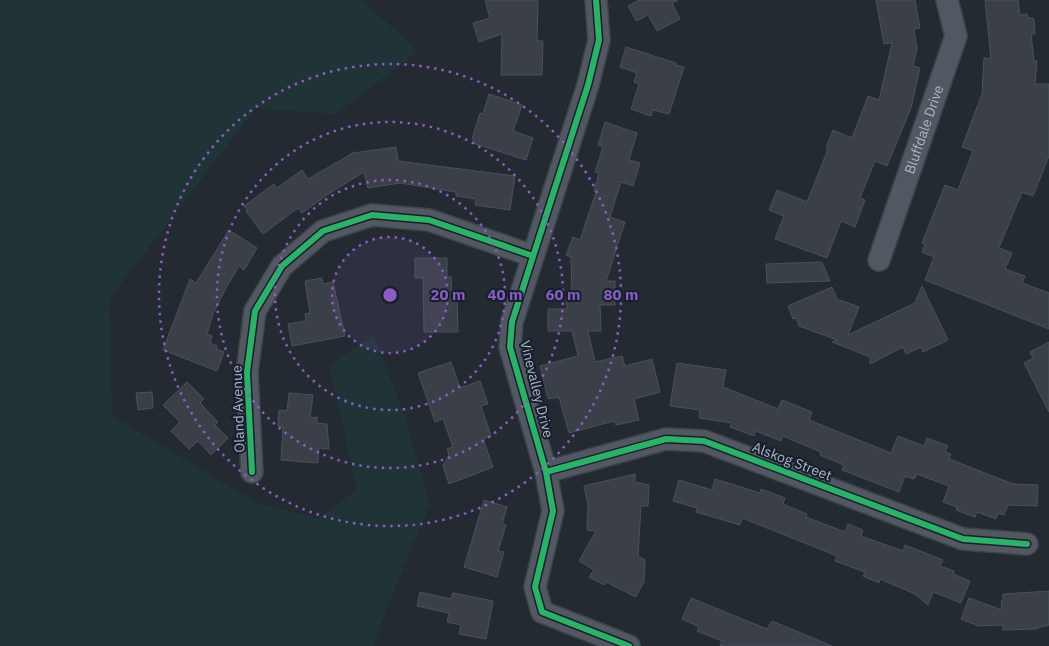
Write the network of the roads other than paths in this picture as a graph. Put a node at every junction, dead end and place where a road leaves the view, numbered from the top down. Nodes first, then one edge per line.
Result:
1 (596, 0) edge
2 (947, 0) edge
3 (533, 256) junction
4 (879, 260) dead end
5 (252, 472) dead end
6 (546, 472) junction
7 (1027, 544) dead end
8 (629, 646) edge

1 - 3 street, Vinevalley Drive
2 - 4 street, Bluffdale Drive
3 - 5 street, Oland Avenue
3 - 6 street, Vinevalley Drive
6 - 7 street, Alskog Street
6 - 8 street, Vinevalley Drive

